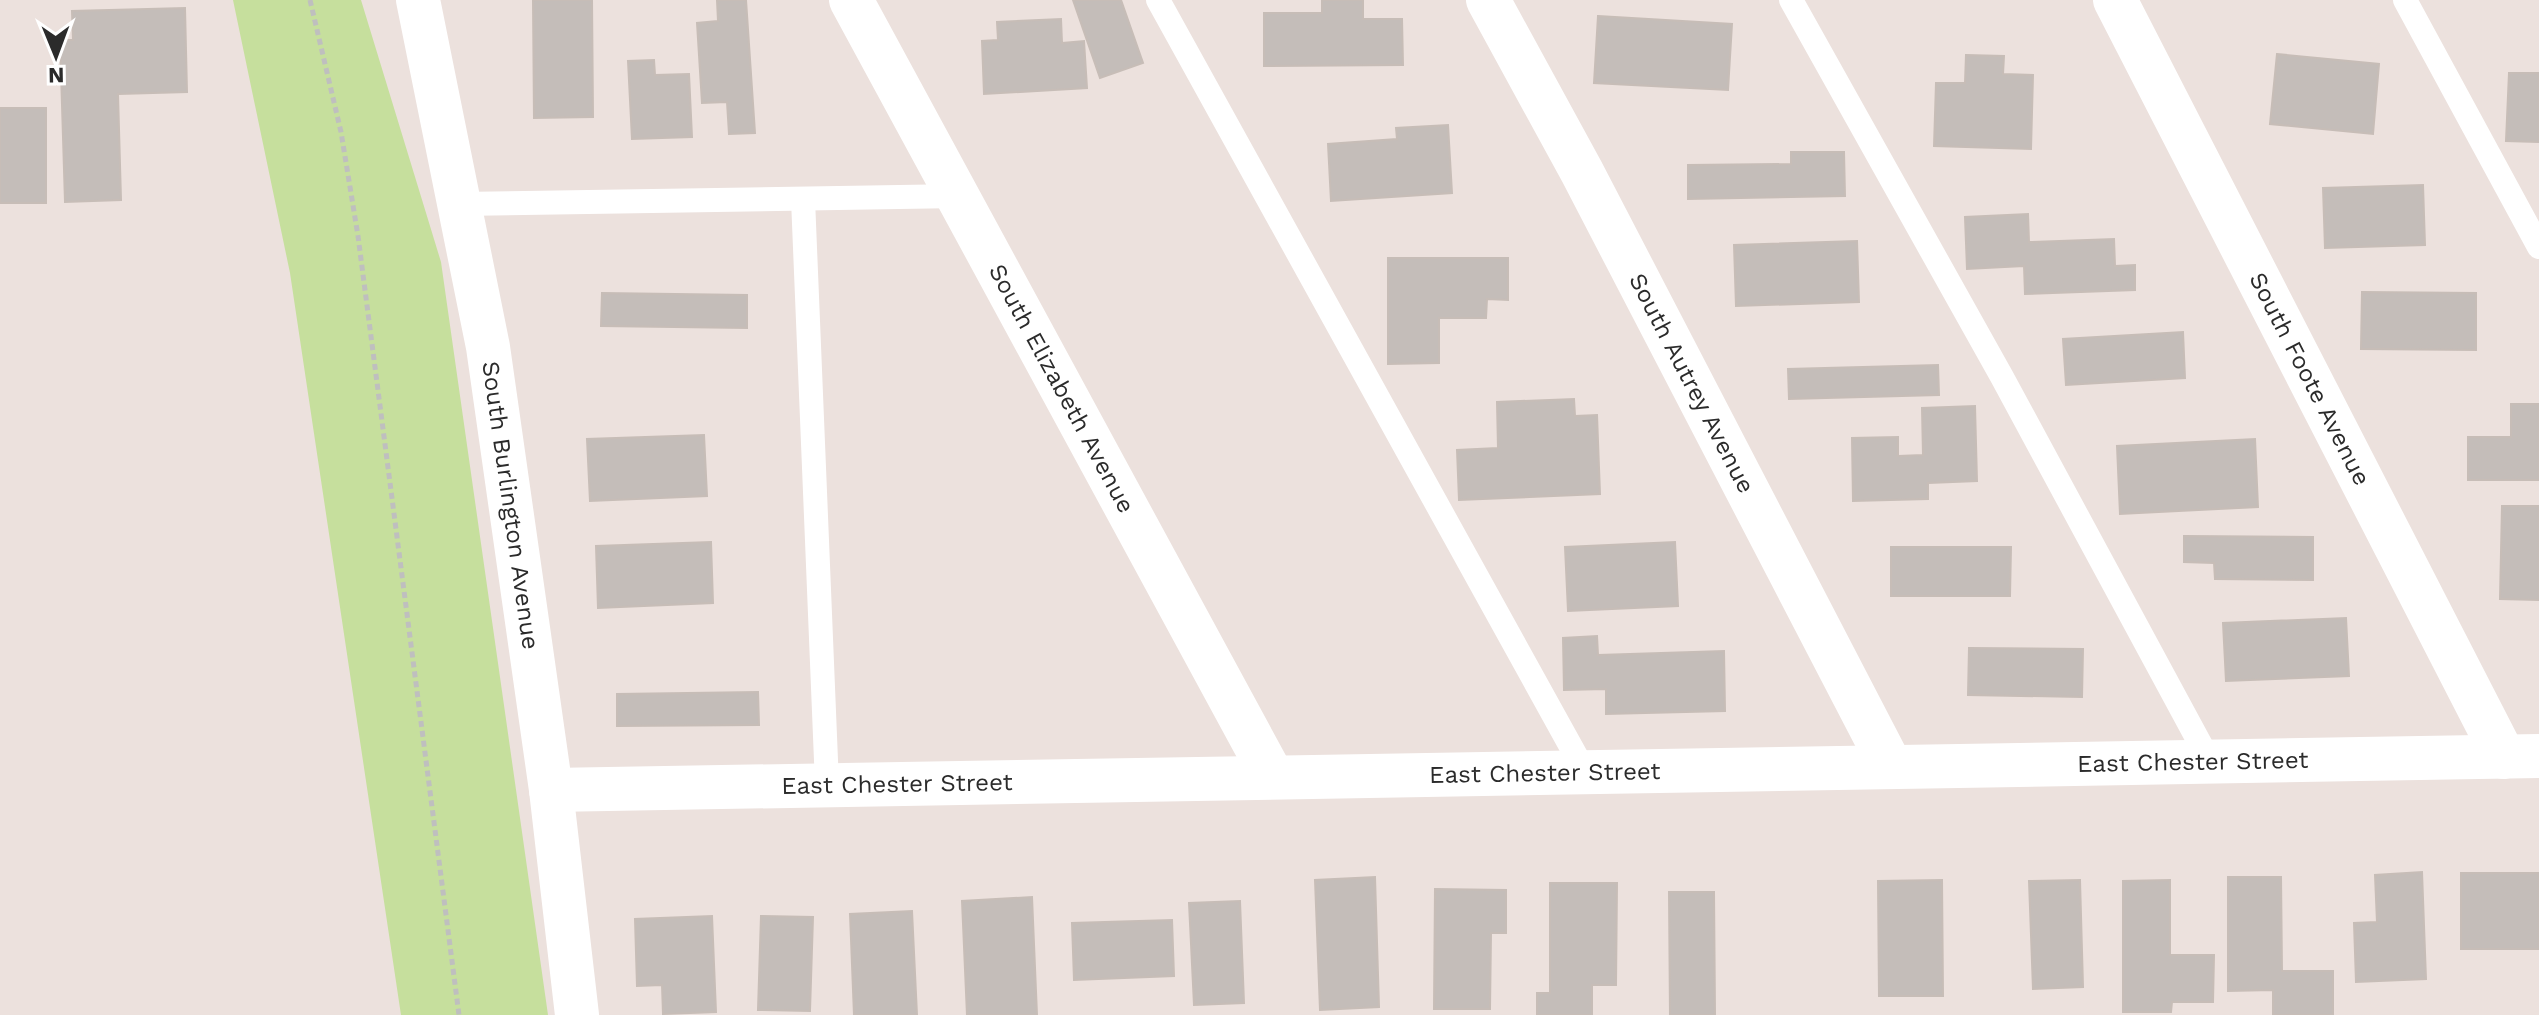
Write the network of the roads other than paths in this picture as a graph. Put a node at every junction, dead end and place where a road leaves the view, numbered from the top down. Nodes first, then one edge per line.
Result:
1 (418, 0) edge
2 (851, 0) edge
3 (1158, 0) edge
4 (1488, 0) edge
5 (1791, 0) edge
6 (2115, 0) edge
7 (2405, 0) edge
8 (960, 196) junction
9 (803, 199) junction
10 (459, 204) junction
11 (2539, 247) edge
12 (2522, 756) edge
13 (2210, 762) junction
14 (1891, 767) junction
15 (1585, 772) junction
16 (1272, 776) junction
17 (827, 785) junction
18 (551, 790) junction
19 (577, 1015) edge

1 - 10 street, South Burlington Avenue
2 - 8 street, South Elizabeth Avenue
3 - 15 lane
4 - 14 street, South Autrey Avenue
5 - 13 lane
6 - 12 street, South Foote Avenue
7 - 11 lane
8 - 9 lane
8 - 16 street, South Elizabeth Avenue
9 - 10 lane
9 - 17 lane
10 - 18 street, South Burlington Avenue
12 - 13 street, East Chester Street
13 - 14 street, East Chester Street
14 - 15 street, East Chester Street
15 - 16 street, East Chester Street
16 - 17 street, East Chester Street
17 - 18 street, East Chester Street
18 - 19 street, South Burlington Avenue

